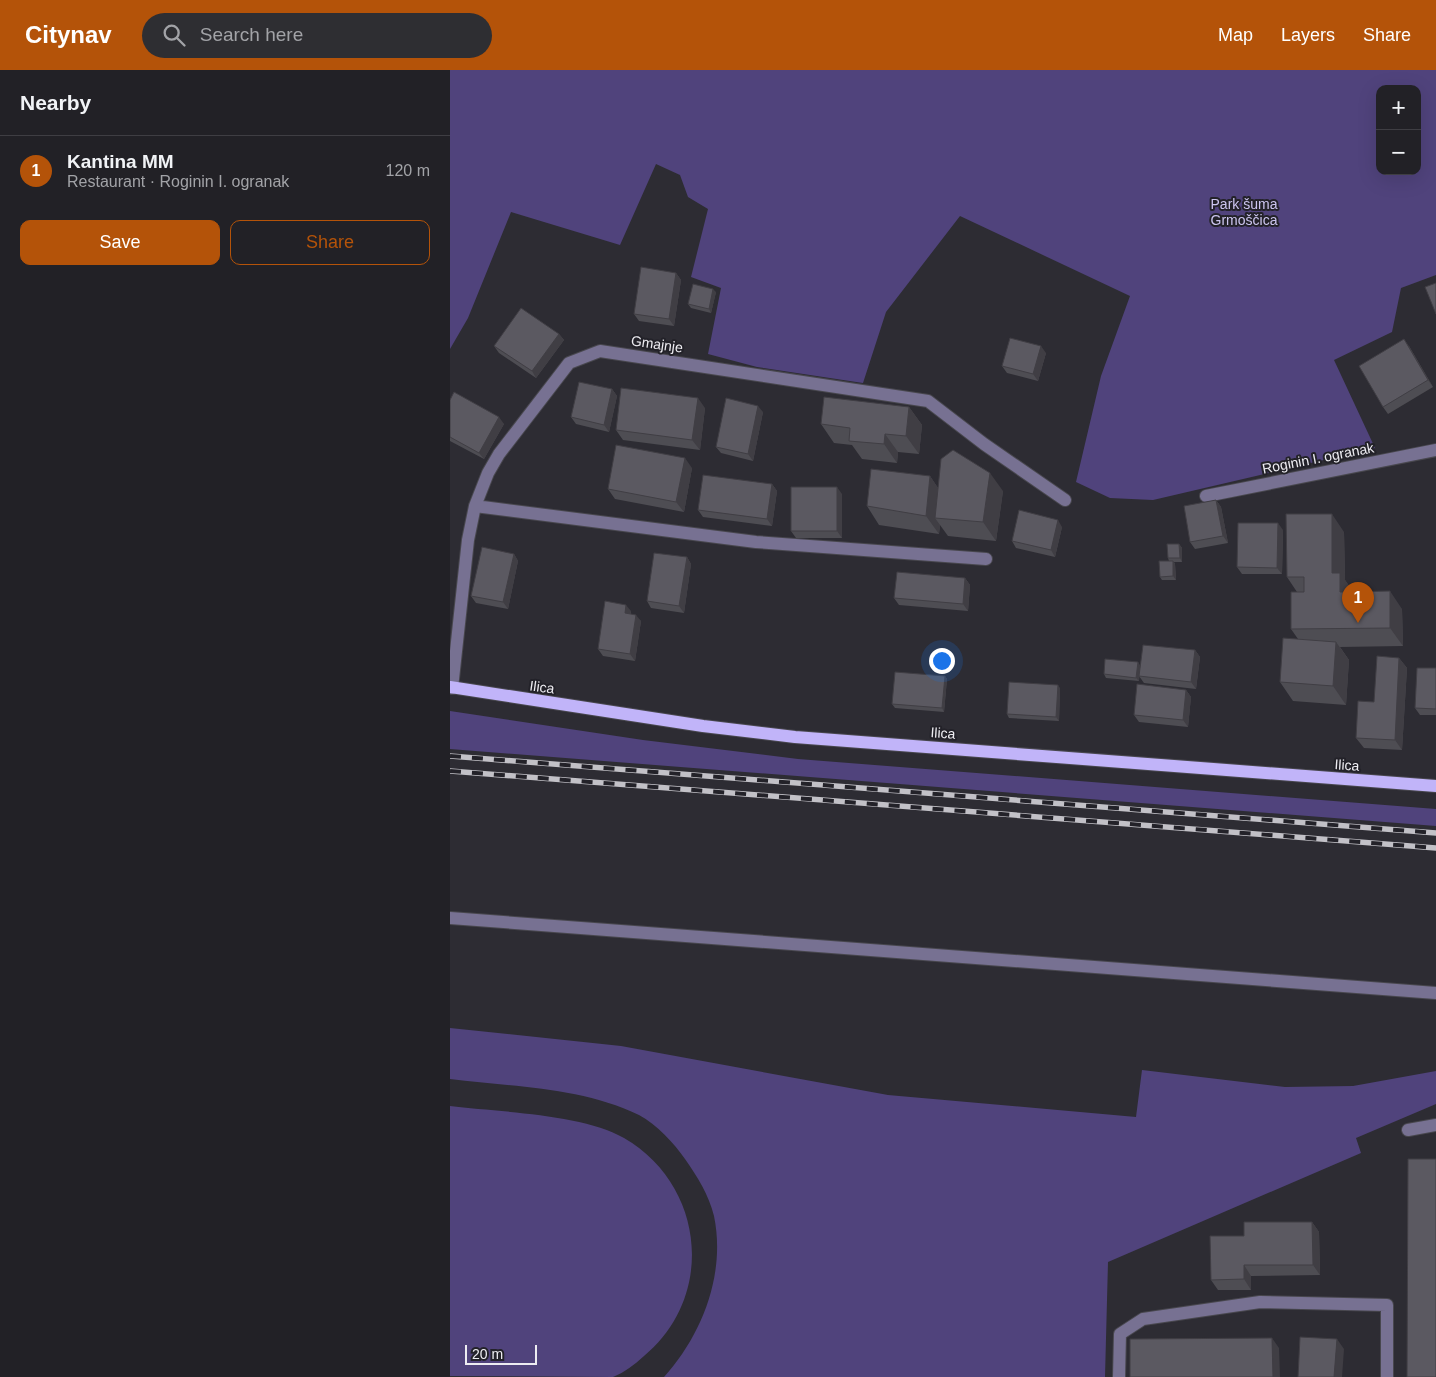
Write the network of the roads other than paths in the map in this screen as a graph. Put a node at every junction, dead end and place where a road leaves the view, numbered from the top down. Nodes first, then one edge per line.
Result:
1 (1436, 450) edge
2 (1206, 496) dead end
3 (1065, 500) dead end
4 (476, 506) junction
5 (986, 559) dead end
6 (451, 688) edge
7 (1436, 786) edge
8 (450, 918) edge
9 (1436, 993) edge
10 (1436, 1125) edge
11 (1408, 1130) dead end
12 (1119, 1377) edge
13 (1387, 1377) edge

1 - 2 street, Roginin I. ogranak
3 - 4 street, Gmajnje
4 - 5 street
4 - 6 street, Gmajnje
6 - 7 main road, Ilica
8 - 9 street
10 - 11 street
12 - 13 street

